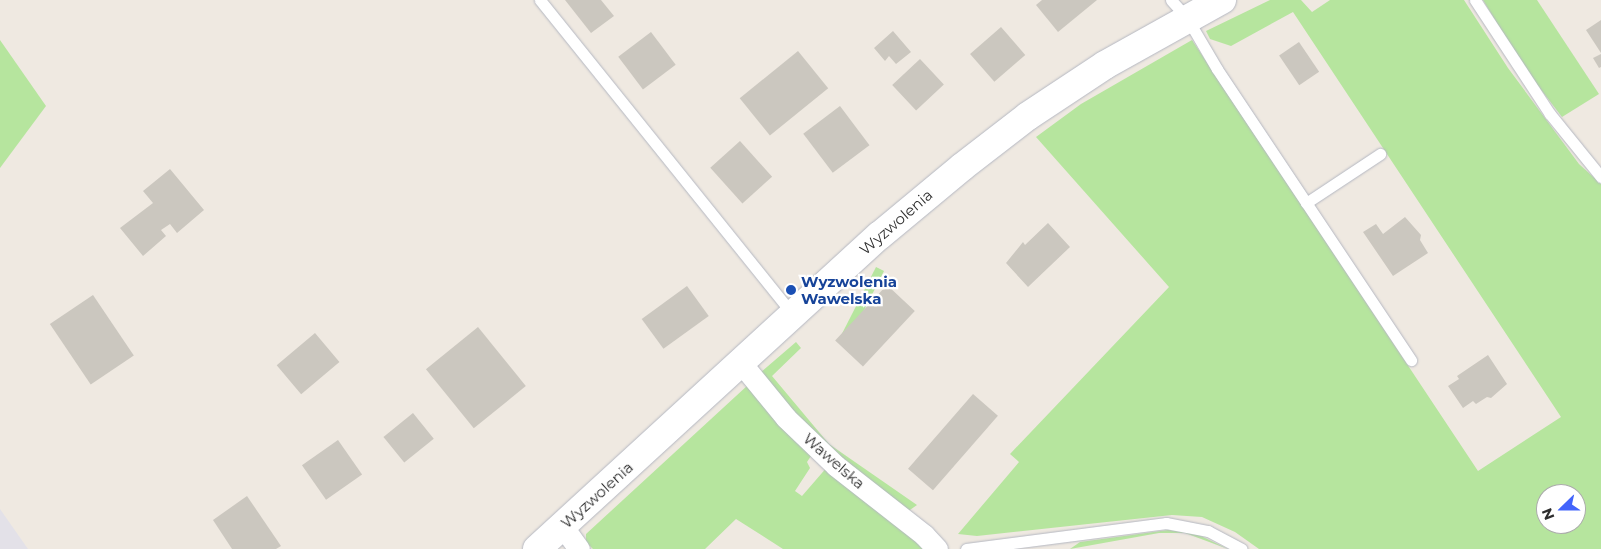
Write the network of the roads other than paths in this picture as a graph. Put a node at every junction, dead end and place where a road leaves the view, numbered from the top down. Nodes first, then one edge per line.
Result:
1 (540, 0) edge
2 (1222, 0) edge
3 (1475, 0) edge
4 (1179, 9) edge
5 (1380, 154) dead end
6 (1601, 177) edge
7 (1306, 203) junction
8 (793, 315) junction
9 (1411, 360) dead end
10 (741, 363) junction
11 (563, 527) junction
12 (537, 549) edge
13 (579, 549) edge
14 (937, 549) edge
15 (966, 549) edge
16 (1242, 549) edge

1 - 8 lane
2 - 4 street, Wyzwolenia
3 - 6 lane
4 - 7 lane
4 - 8 street, Wyzwolenia
5 - 7 lane
7 - 9 lane
8 - 10 street, Wyzwolenia
10 - 11 street, Wyzwolenia
10 - 14 street, Wawelska
11 - 12 street, Wyzwolenia
11 - 13 street
15 - 16 lane

